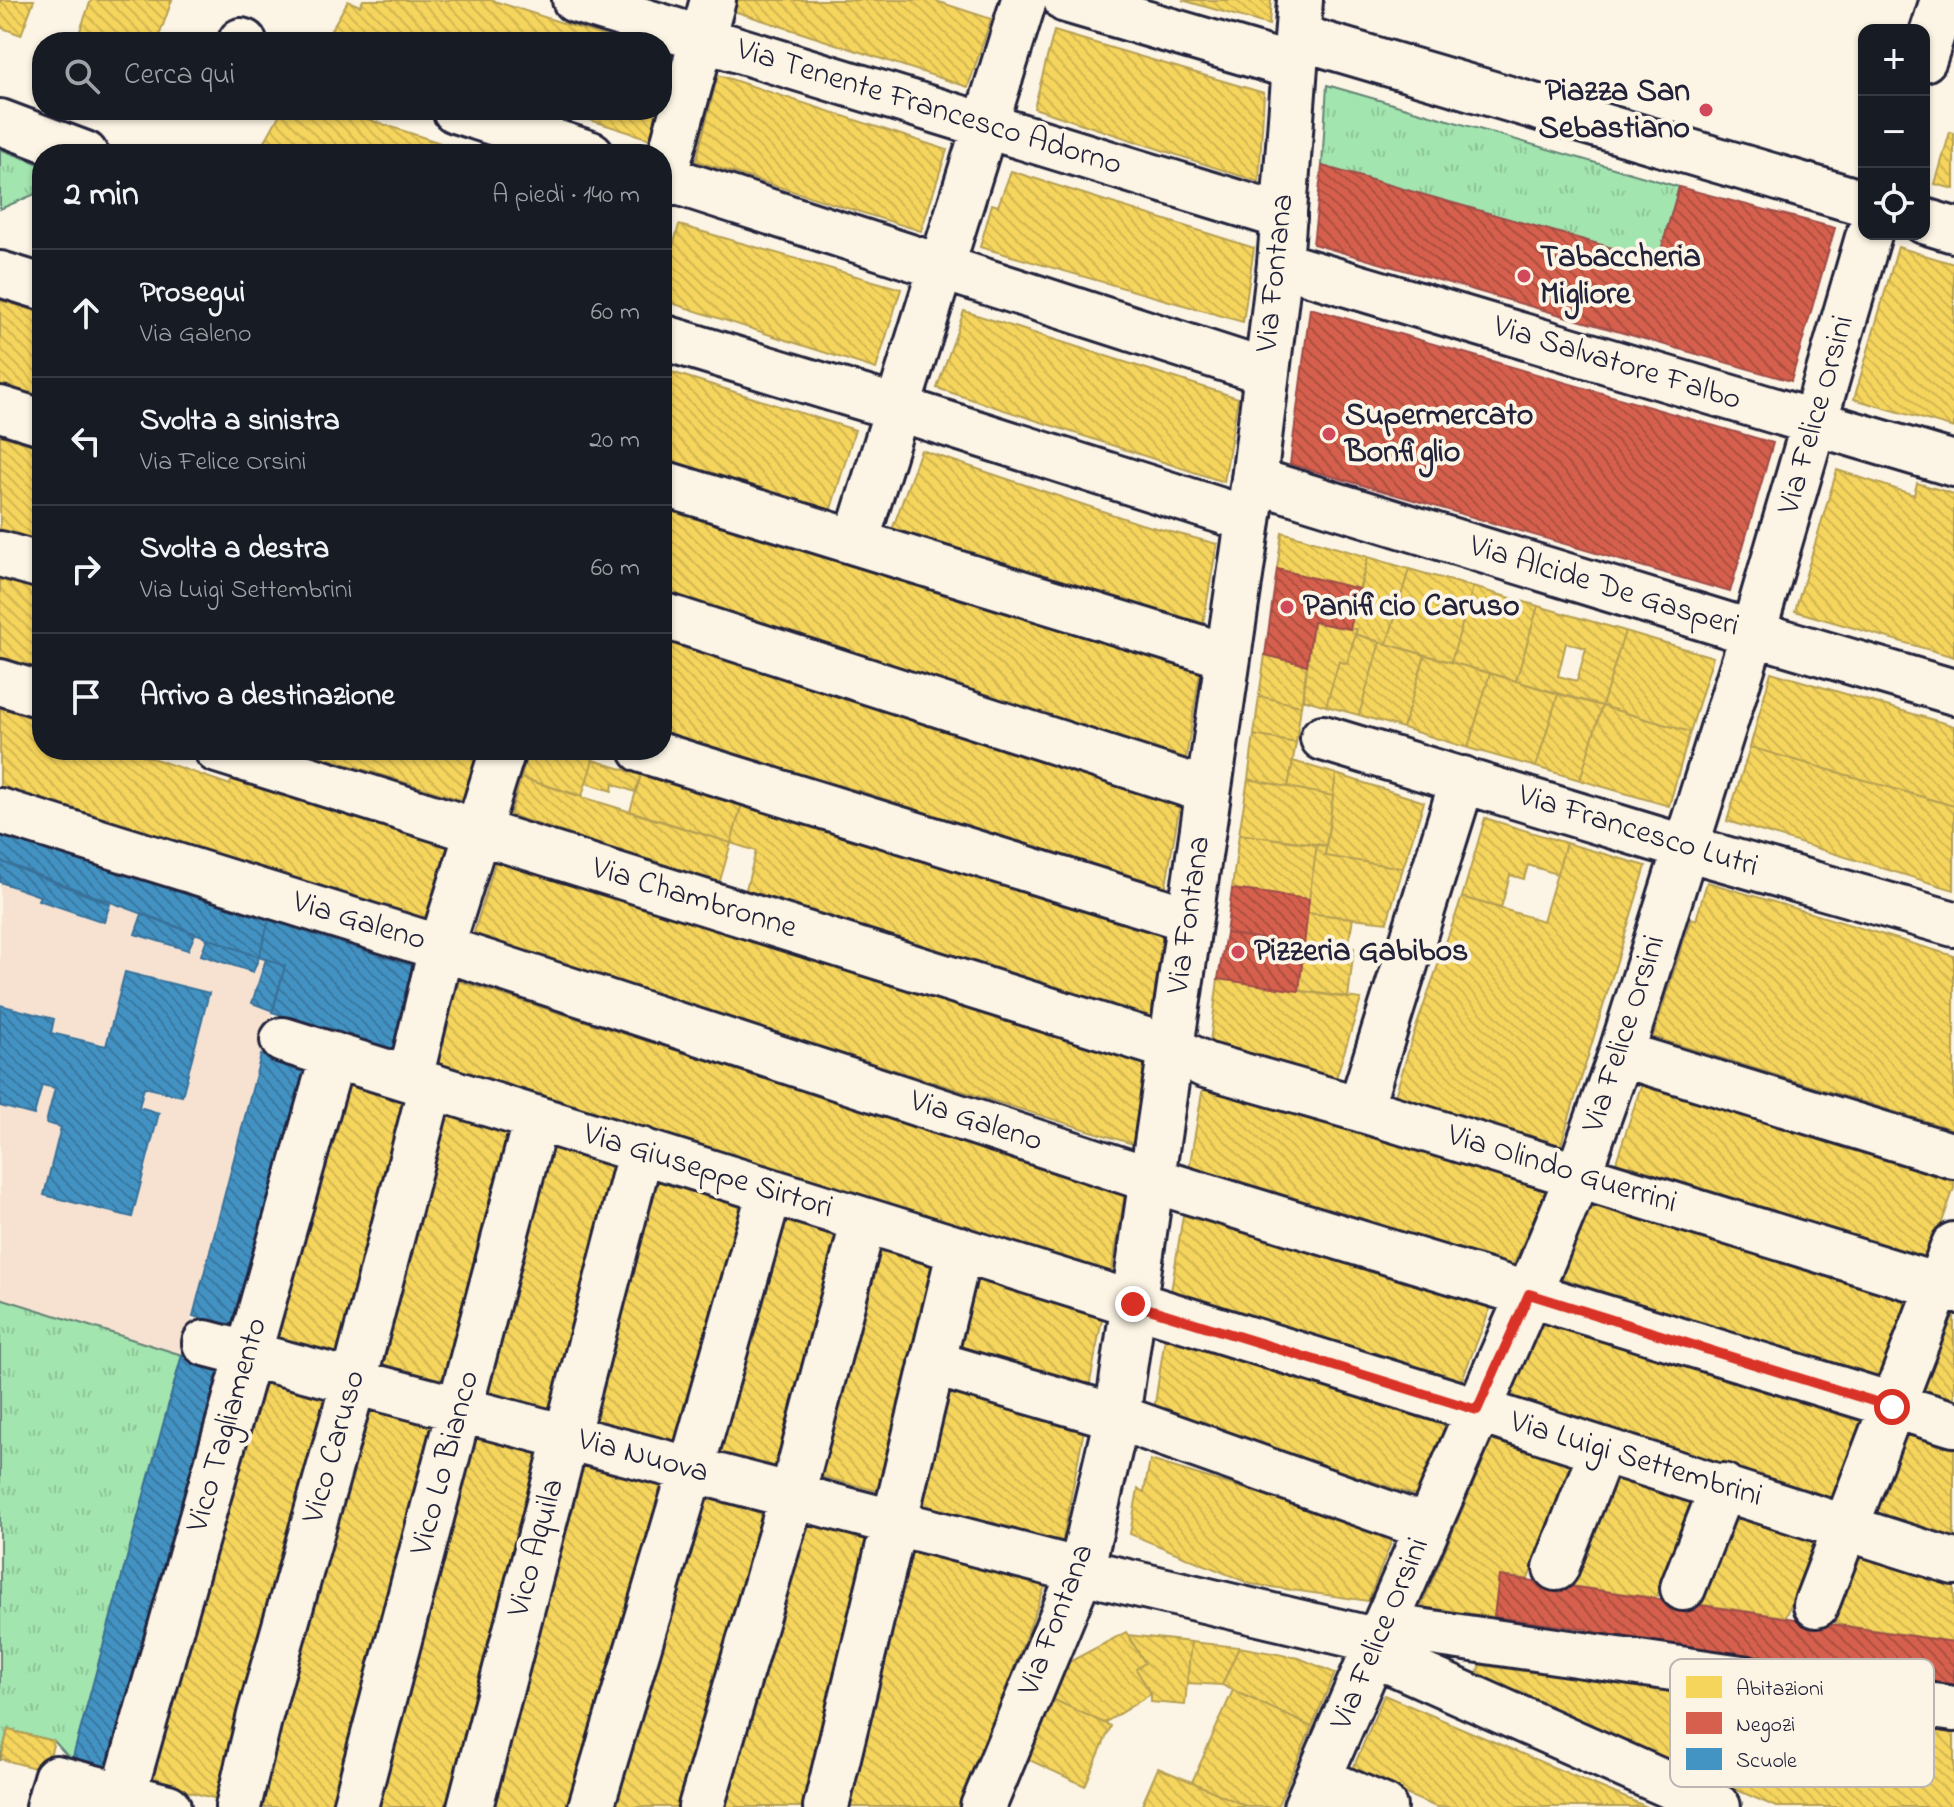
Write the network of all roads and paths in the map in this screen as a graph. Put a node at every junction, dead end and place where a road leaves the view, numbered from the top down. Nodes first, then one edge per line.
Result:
1 (575, 0) edge
2 (1024, 0) edge
3 (1066, 0) edge
4 (1943, 0) edge
5 (708, 20) edge
6 (1297, 35) edge
7 (1930, 40) edge
8 (486, 120) edge
9 (0, 122) edge
10 (985, 125) junction
11 (58, 144) edge
12 (560, 144) edge
13 (672, 148) edge
14 (672, 183) edge
15 (1858, 201) edge
16 (1284, 217) junction
17 (1930, 223) edge
18 (1954, 230) edge
19 (1867, 240) edge
20 (1280, 264) junction
21 (941, 267) junction
22 (0, 274) edge
23 (32, 284) edge
24 (672, 340) edge
25 (1266, 372) junction
26 (897, 408) junction
27 (0, 409) edge
28 (32, 419) edge
29 (1815, 423) junction
30 (1954, 464) edge
31 (672, 486) edge
32 (1251, 499) junction
33 (856, 542) junction
34 (0, 554) edge
35 (32, 563) edge
36 (672, 618) edge
37 (1753, 633) junction
38 (1227, 656) junction
39 (0, 682) edge
40 (32, 692) edge
41 (1954, 692) edge
42 (1323, 738) dead end
43 (672, 759) edge
44 (249, 760) edge
45 (500, 760) edge
46 (1463, 779) junction
47 (1208, 791) junction
48 (0, 811) edge
49 (477, 831) junction
50 (1686, 848) junction
51 (1189, 919) junction
52 (1954, 924) edge
53 (441, 948) junction
54 (283, 1040) dead end
55 (1171, 1048) junction
56 (1621, 1054) junction
57 (333, 1055) junction
58 (420, 1082) junction
59 (1360, 1109) junction
60 (536, 1118) junction
61 (641, 1150) junction
62 (1954, 1156) edge
63 (1578, 1175) junction
64 (1152, 1180) junction
65 (770, 1191) junction
66 (864, 1220) junction
67 (1954, 1245) edge
68 (960, 1249) junction
69 (1946, 1289) edge
70 (1529, 1294) junction
71 (1133, 1304) junction
72 (205, 1343) dead end
73 (249, 1354) junction
74 (932, 1363) junction
75 (354, 1381) junction
76 (1892, 1407) junction
77 (460, 1409) junction
78 (1477, 1410) junction
79 (1117, 1417) junction
80 (1954, 1424) edge
81 (566, 1437) junction
82 (1602, 1450) junction
83 (691, 1470) junction
84 (1723, 1486) junction
85 (792, 1496) junction
86 (894, 1523) junction
87 (1845, 1526) junction
88 (1426, 1527) junction
89 (1954, 1562) edge
90 (1556, 1568) dead end
91 (1081, 1571) junction
92 (1683, 1588) dead end
93 (1816, 1605) dead end
94 (1378, 1640) junction
95 (1670, 1675) edge
96 (1934, 1707) edge
97 (1954, 1709) edge
98 (1670, 1783) edge
99 (1677, 1787) edge
100 (52, 1792) edge
101 (1312, 1793) edge
102 (121, 1801) edge
103 (168, 1807) edge
104 (238, 1807) edge
105 (355, 1807) edge
106 (470, 1807) edge
107 (591, 1807) edge
108 (701, 1807) edge
109 (826, 1807) edge
110 (983, 1807) edge
111 (1384, 1807) edge
112 (1718, 1807) edge

1 - 5 street, Via Tenente Francesco Adorno
2 - 10 street
3 - 6 street
4 - 7 street
5 - 10 street, Via Tenente Francesco Adorno
5 - 13 street
6 - 15 street
6 - 16 street, Via Fontana
8 - 12 street
9 - 11 street
10 - 16 street, Via Tenente Francesco Adorno
10 - 21 street
14 - 21 street
16 - 20 street, Via Fontana
17 - 18 street
19 - 29 street, Via Felice Orsini
20 - 25 street, Via Fontana
20 - 29 street, Via Salvatore Falbo
21 - 25 street
21 - 26 street
22 - 23 street
24 - 26 street, Via Alcide De Gasperi
25 - 32 street, Via Fontana
26 - 32 street, Via Alcide De Gasperi
26 - 33 street
27 - 28 street
29 - 30 street, Via Salvatore Falbo
29 - 37 street, Via Felice Orsini
31 - 33 street
32 - 37 street, Via Alcide De Gasperi
32 - 38 street, Via Fontana
33 - 38 street
34 - 35 street
36 - 47 street
37 - 41 street, Via Alcide De Gasperi
37 - 50 street, Via Felice Orsini
38 - 47 street, Via Fontana
39 - 40 street
42 - 46 street, Via Francesco Lutri
43 - 51 street
44 - 49 street, Via Chambronne
45 - 49 street, Vico Caruso
46 - 50 street, Via Francesco Lutri
46 - 59 street
47 - 51 street, Via Fontana
48 - 53 street, Via Galeno
49 - 53 street, Vico Caruso
49 - 55 street, Via Chambronne
50 - 52 street, Via Francesco Lutri
50 - 56 street, Via Felice Orsini
51 - 55 street, Via Fontana
53 - 58 street, Vico Caruso
53 - 64 street, Via Galeno
54 - 57 street, Via Giuseppe Sirtori
55 - 59 street, Via Olindo Guerrini
55 - 64 street, Via Fontana
56 - 62 street
56 - 63 street, Via Felice Orsini
57 - 58 street, Via Giuseppe Sirtori
57 - 73 street, Vico Tagliamento
58 - 60 street, Via Giuseppe Sirtori
58 - 75 street, Vico Caruso
59 - 63 street, Via Olindo Guerrini
60 - 61 street, Via Giuseppe Sirtori
60 - 77 street, Vico Lo Bianco
61 - 65 street, Via Giuseppe Sirtori
61 - 81 street, Vico Aquila
63 - 69 street, Via Olindo Guerrini
63 - 70 street, Via Felice Orsini
64 - 70 street, Via Galeno
64 - 71 street, Via Fontana
65 - 66 street, Via Giuseppe Sirtori
65 - 83 street
66 - 68 street, Via Giuseppe Sirtori
66 - 85 street
67 - 69 street
68 - 71 street, Via Giuseppe Sirtori
68 - 74 street
69 - 76 street
70 - 76 street, Via Galeno
70 - 78 street, Via Felice Orsini
71 - 78 street, Via Luigi Settembrini
71 - 79 street, Via Fontana
72 - 73 street, Via Nuova
73 - 75 street, Via Nuova
73 - 102 street, Vico Tagliamento
74 - 79 street
74 - 86 street
75 - 77 street, Via Nuova
75 - 104 street, Vico Caruso
76 - 80 street, Via Galeno
76 - 87 street
77 - 81 street, Via Nuova
77 - 105 street, Vico Lo Bianco
78 - 82 street, Via Luigi Settembrini
78 - 88 street, Via Felice Orsini
79 - 88 street
79 - 91 street, Via Fontana
81 - 83 street, Via Nuova
81 - 106 street, Vico Aquila
82 - 84 street, Via Luigi Settembrini
82 - 90 street
83 - 85 street, Via Nuova
83 - 107 street
84 - 87 street, Via Luigi Settembrini
84 - 92 street
85 - 86 street, Via Nuova
85 - 108 street
86 - 91 street, Via Nuova
86 - 109 street
87 - 89 street, Via Luigi Settembrini
87 - 93 street
88 - 94 street, Via Felice Orsini
91 - 94 street, Via Nuova
91 - 110 street, Via Fontana
94 - 95 street
94 - 98 street
94 - 101 street, Via Felice Orsini
96 - 97 street
99 - 112 street
100 - 102 street
101 - 111 street
102 - 103 street

